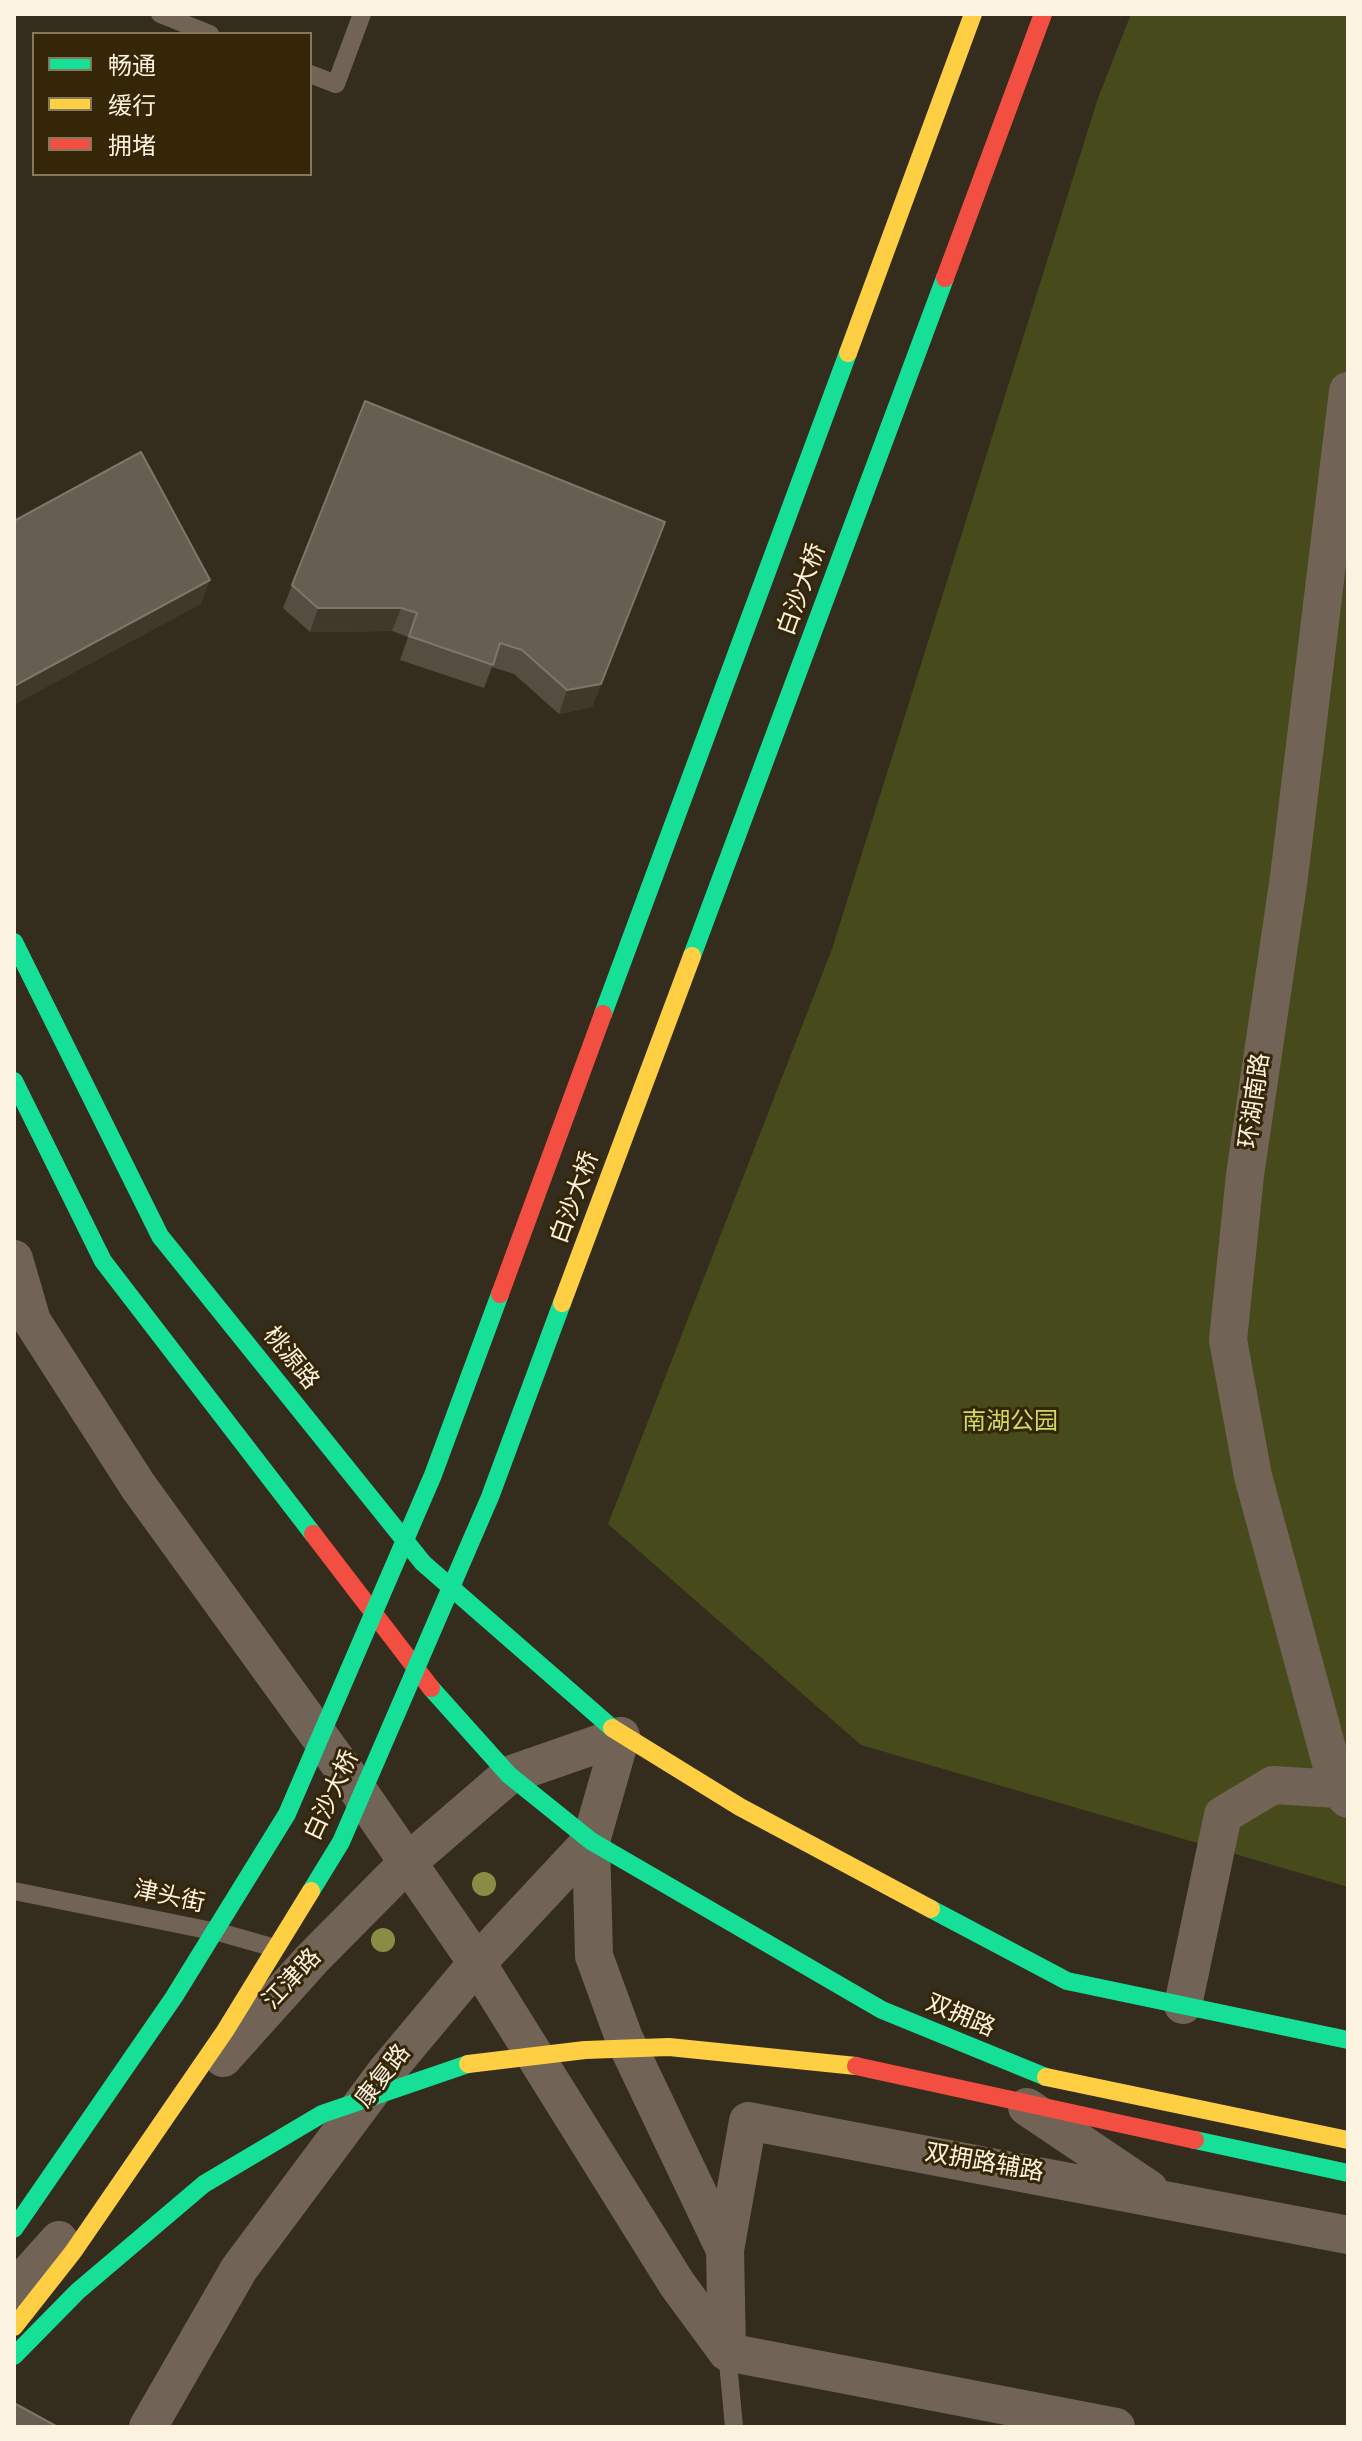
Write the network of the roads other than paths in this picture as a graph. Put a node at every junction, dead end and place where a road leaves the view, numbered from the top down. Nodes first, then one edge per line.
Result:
1 (160, 14) edge
2 (362, 14) edge
3 (973, 14) edge
4 (1043, 14) edge
5 (205, 32) edge
6 (312, 75) edge
7 (1348, 391) edge
8 (14, 942) edge
9 (14, 1081) edge
10 (14, 1259) edge
11 (621, 1736) junction
12 (509, 1775) junction
13 (1343, 1794) edge
14 (591, 1841) junction
15 (408, 1862) junction
16 (14, 1891) edge
17 (312, 1959) junction
18 (477, 1963) junction
19 (1183, 2005) junction
20 (882, 2010) junction
21 (1348, 2040) edge
22 (1348, 2140) edge
23 (1348, 2173) edge
24 (1161, 2197) junction
25 (14, 2229) edge
26 (1348, 2235) edge
27 (725, 2250) junction
28 (14, 2290) edge
29 (14, 2327) edge
30 (727, 2352) junction
31 (14, 2356) edge
32 (148, 2427) edge
33 (734, 2427) edge
34 (1116, 2427) edge

1 - 5 lane
2 - 6 lane
3 - 25 main road, 白沙大桥, bridge
4 - 29 main road, 白沙大桥, bridge
7 - 13 street, 环湖南路
8 - 11 main road, 桃源路
9 - 12 main road
10 - 15 street
11 - 12 street, 江津路
11 - 14 street, 康复路
11 - 19 main road
12 - 14 main road
12 - 15 street, 江津路
13 - 19 street
14 - 18 street, 康复路
14 - 20 main road, 双拥路
14 - 27 street
15 - 17 street, 江津路
15 - 18 street
16 - 17 lane, 津头街
17 - 28 street, 江津路
18 - 30 street
18 - 32 street, 康复路
19 - 21 main road
20 - 22 main road, 双拥路
20 - 24 street
23 - 31 main road, bridge
24 - 26 street, 双拥路辅路
24 - 27 street, 双拥路辅路
27 - 30 street
30 - 33 lane
30 - 34 street

